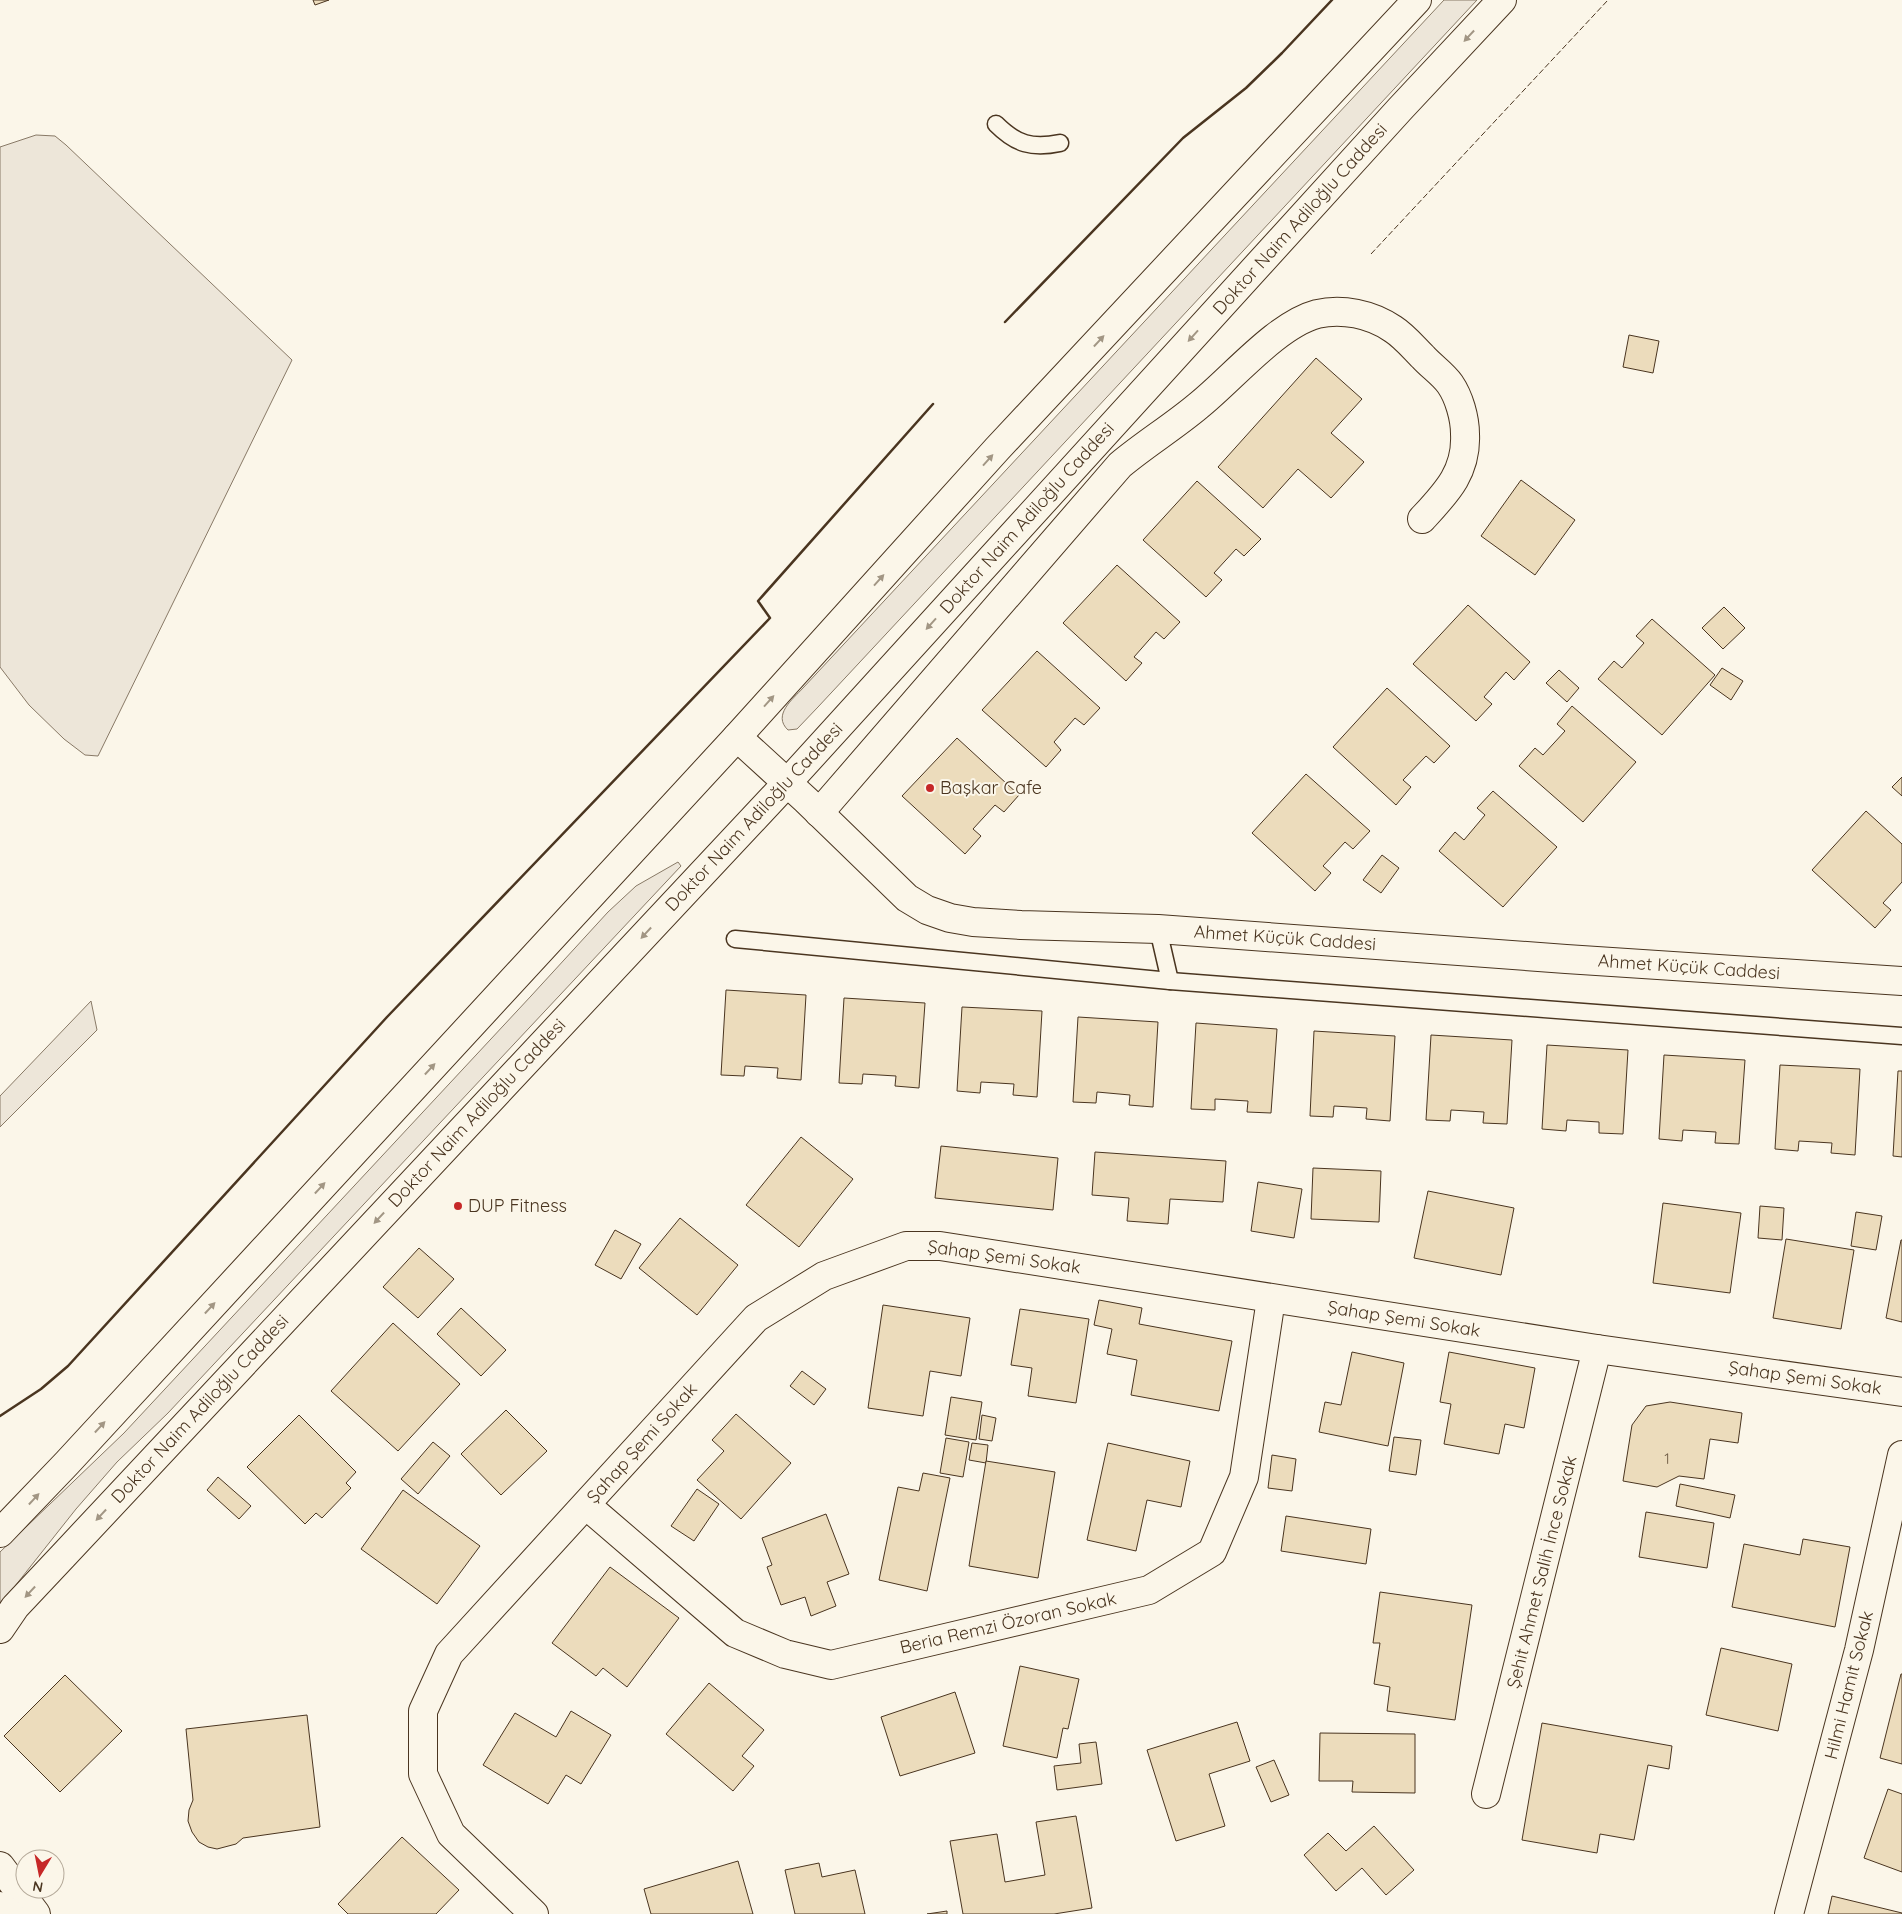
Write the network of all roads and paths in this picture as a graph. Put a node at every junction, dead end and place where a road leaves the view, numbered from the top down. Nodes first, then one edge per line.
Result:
1 (1417, 0) edge
2 (1502, 0) edge
3 (996, 124) dead end
4 (1060, 143) dead end
5 (1422, 519) dead end
6 (737, 737) junction
7 (787, 783) junction
8 (819, 813) junction
9 (1158, 929) junction
10 (735, 939) dead end
11 (1170, 981) junction
12 (1902, 981) edge
13 (1902, 1036) edge
14 (1271, 1299) junction
15 (1597, 1350) junction
16 (1902, 1392) edge
17 (1902, 1455) edge
18 (586, 1505) junction
19 (0, 1533) edge
20 (0, 1630) edge
21 (1486, 1794) dead end
22 (0, 1866) edge
23 (0, 1906) edge
24 (10, 1914) edge
25 (36, 1914) edge
26 (534, 1914) edge
27 (1789, 1914) edge

6 -> 1 street
2 -> 7 street, Doktor Naim Adiloğlu Caddesi
3 - 4 lane
5 - 8 street
6 - 7 street, Ahmet Küçük Caddesi
19 -> 6 street
7 - 8 street, Ahmet Küçük Caddesi
7 -> 20 street, Doktor Naim Adiloğlu Caddesi
8 - 9 street, Ahmet Küçük Caddesi
9 - 11 lane
9 - 12 street, Ahmet Küçük Caddesi
10 - 11 lane
11 - 13 lane
14 - 15 street, Şahap Şemi Sokak
14 - 18 street, Şahap Şemi Sokak
14 - 18 street, Beria Remzi Özoran Sokak
15 - 16 street, Şahap Şemi Sokak
15 - 21 street, Şehit Ahmet Salih İnce Sokak
17 - 27 street, Hilmi Hamit Sokak
18 - 26 street, Şahap Şemi Sokak
22 - 25 street
23 - 24 street

